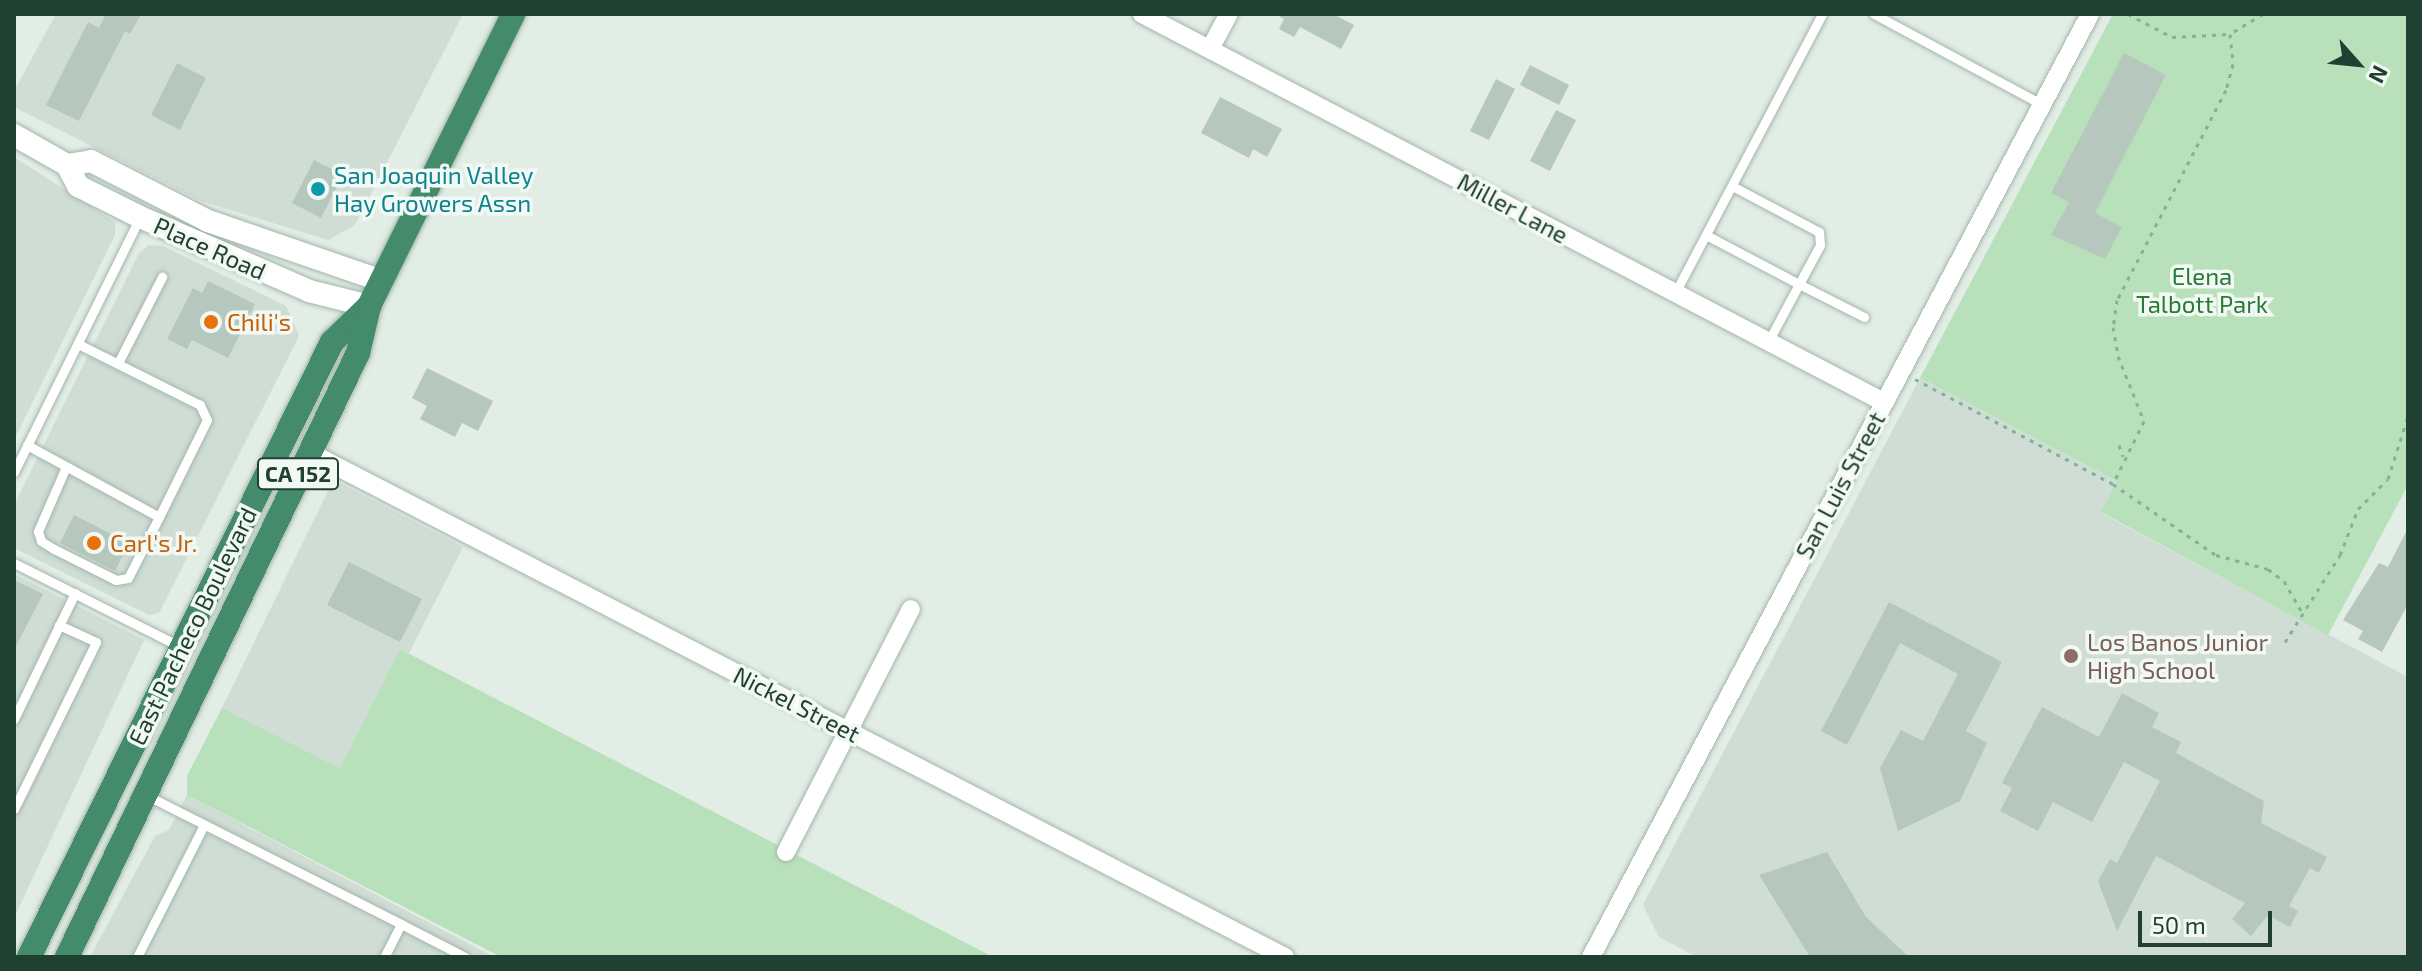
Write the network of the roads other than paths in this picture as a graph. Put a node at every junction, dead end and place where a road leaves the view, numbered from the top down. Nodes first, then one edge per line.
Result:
1 (1142, 14) edge
2 (1229, 14) edge
3 (1822, 14) edge
4 (1874, 14) edge
5 (2090, 14) edge
6 (505, 17) edge
7 (1210, 49) junction
8 (2041, 104) junction
9 (14, 135) edge
10 (67, 165) junction
11 (1732, 186) junction
12 (140, 217) junction
13 (1706, 235) junction
14 (162, 277) dead end
15 (382, 281) junction
16 (1799, 284) junction
17 (1675, 293) junction
18 (369, 306) junction
19 (1864, 317) dead end
20 (1768, 342) junction
21 (78, 344) junction
22 (118, 363) junction
23 (1884, 402) junction
24 (27, 445) junction
25 (309, 452) junction
26 (65, 469) junction
27 (14, 472) edge
28 (159, 517) junction
29 (14, 563) edge
30 (75, 593) junction
31 (911, 609) dead end
32 (59, 625) junction
33 (182, 647) junction
34 (14, 719) edge
35 (849, 731) junction
36 (146, 795) junction
37 (14, 809) edge
38 (204, 825) junction
39 (786, 852) dead end
40 (401, 924) junction
41 (1595, 956) edge
42 (29, 957) edge
43 (67, 957) edge
44 (137, 957) edge
45 (384, 957) edge
46 (465, 957) edge
47 (1285, 957) edge

1 - 7 street, Miller Lane
2 - 7 street
3 - 11 lane
4 - 8 lane
5 - 8 street, San Luis Street
6 - 15 highway, East Pacheco Boulevard / CA 152
7 - 17 street, Miller Lane
8 - 23 street, San Luis Street
9 - 10 street, Place Road
10 - 12 street, Place Road
10 - 15 street, Place Road
11 - 13 lane
11 - 16 lane
12 - 18 street, Place Road
12 - 21 lane
13 - 16 lane
13 - 17 lane
14 - 22 lane
15 - 18 highway, East Pacheco Boulevard / CA 152
16 - 19 lane
16 - 20 lane
17 - 20 street, Miller Lane
18 - 25 highway, East Pacheco Boulevard / CA 152
18 - 33 highway, East Pacheco Boulevard / CA 152
20 - 23 street, Miller Lane
21 - 22 lane
21 - 24 lane
22 - 28 lane
23 - 41 street, San Luis Street
24 - 26 lane
24 - 27 lane
25 - 35 street, Nickel Street
25 - 36 highway, East Pacheco Boulevard / CA 152
26 - 28 lane
26 - 28 lane
29 - 30 lane
30 - 32 lane
30 - 33 lane
31 - 35 street
32 - 34 lane
32 - 37 lane
33 - 42 highway, East Pacheco Boulevard / CA 152
35 - 39 street
35 - 47 street, Nickel Street
36 - 38 lane
36 - 43 highway, East Pacheco Boulevard / CA 152
38 - 40 lane
38 - 44 lane
40 - 45 lane
40 - 46 lane

